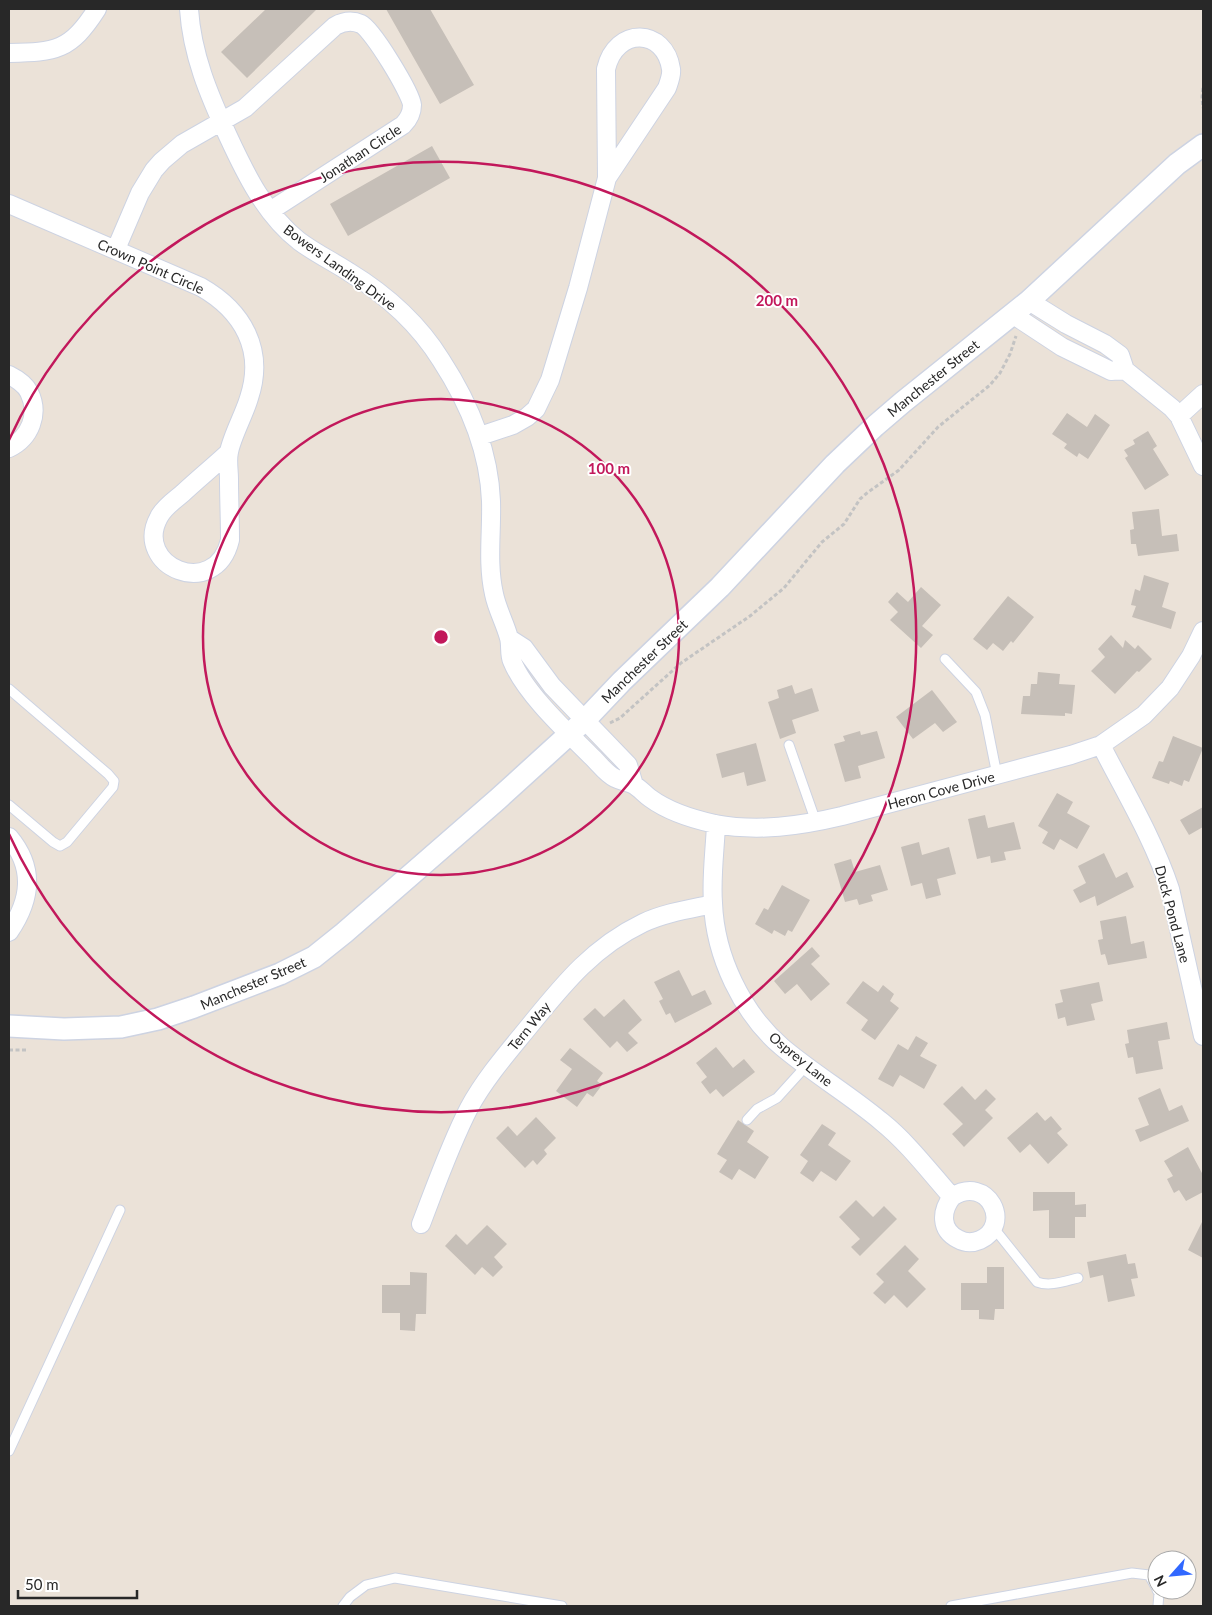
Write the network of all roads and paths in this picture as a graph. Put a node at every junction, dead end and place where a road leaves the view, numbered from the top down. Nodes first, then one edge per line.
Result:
1 (97, 9) edge
2 (189, 9) edge
3 (9, 53) edge
4 (1203, 88) edge
5 (1203, 108) edge
6 (222, 122) junction
7 (1203, 145) edge
8 (607, 178) junction
9 (9, 204) edge
10 (270, 211) junction
11 (116, 249) junction
12 (1029, 300) junction
13 (1015, 323) junction
14 (1125, 370) junction
15 (9, 375) edge
16 (1203, 394) edge
17 (1179, 416) junction
18 (480, 436) junction
19 (9, 448) edge
20 (229, 452) junction
21 (1203, 466) edge
22 (1203, 632) edge
23 (510, 639) junction
24 (945, 659) dead end
25 (9, 689) edge
26 (586, 719) junction
27 (607, 724) dead end
28 (569, 734) junction
29 (790, 745) dead end
30 (1101, 745) junction
31 (997, 775) junction
32 (634, 785) junction
33 (9, 805) edge
34 (816, 822) junction
35 (716, 824) junction
36 (9, 837) edge
37 (713, 904) junction
38 (9, 932) edge
39 (9, 1026) edge
40 (1203, 1036) edge
41 (9, 1050) edge
42 (28, 1050) dead end
43 (806, 1066) junction
44 (748, 1120) dead end
45 (952, 1197) junction
46 (120, 1210) dead end
47 (421, 1224) dead end
48 (994, 1228) junction
49 (1078, 1278) dead end
50 (9, 1452) edge
51 (1147, 1575) edge
52 (343, 1606) edge
53 (562, 1606) edge
54 (951, 1606) edge

1 - 3 street
2 - 6 street, Bowers Landing Drive
4 - 5 path
6 - 10 street, Bowers Landing Drive
6 - 10 street, Jonathan Circle
6 - 11 street, Jonathan Circle
7 - 12 street, Manchester Street
8 - 8 street
8 - 18 street
9 - 11 street, Crown Point Circle
10 - 18 street, Bowers Landing Drive
11 - 20 street, Crown Point Circle
12 - 13 street, Manchester Street
12 - 14 street
13 - 14 street
13 - 26 street, Manchester Street
13 - 27 path
14 - 17 street
15 - 19 street
16 - 17 street
17 - 21 street
18 - 23 street, Bowers Landing Drive
20 - 20 street, Crown Point Circle
22 - 30 street, Heron Cove Drive
23 - 26 street, Bowers Landing Drive
23 - 28 street, Bowers Landing Drive
24 - 31 lane
25 - 33 lane
26 - 28 street, Manchester Street
26 - 32 street
28 - 32 street, Heron Cove Drive
28 - 39 street, Manchester Street
29 - 34 lane
30 - 31 street, Heron Cove Drive
30 - 40 street, Duck Pond Lane
31 - 34 street, Heron Cove Drive
32 - 35 street, Heron Cove Drive
34 - 35 street, Heron Cove Drive
35 - 37 street, Osprey Lane
36 - 38 street
37 - 43 street, Osprey Lane
37 - 47 street, Tern Way
41 - 42 path
43 - 44 lane
43 - 45 street, Osprey Lane
45 - 48 street
45 - 48 street
46 - 50 lane
48 - 49 lane
51 - 54 lane
52 - 53 lane

